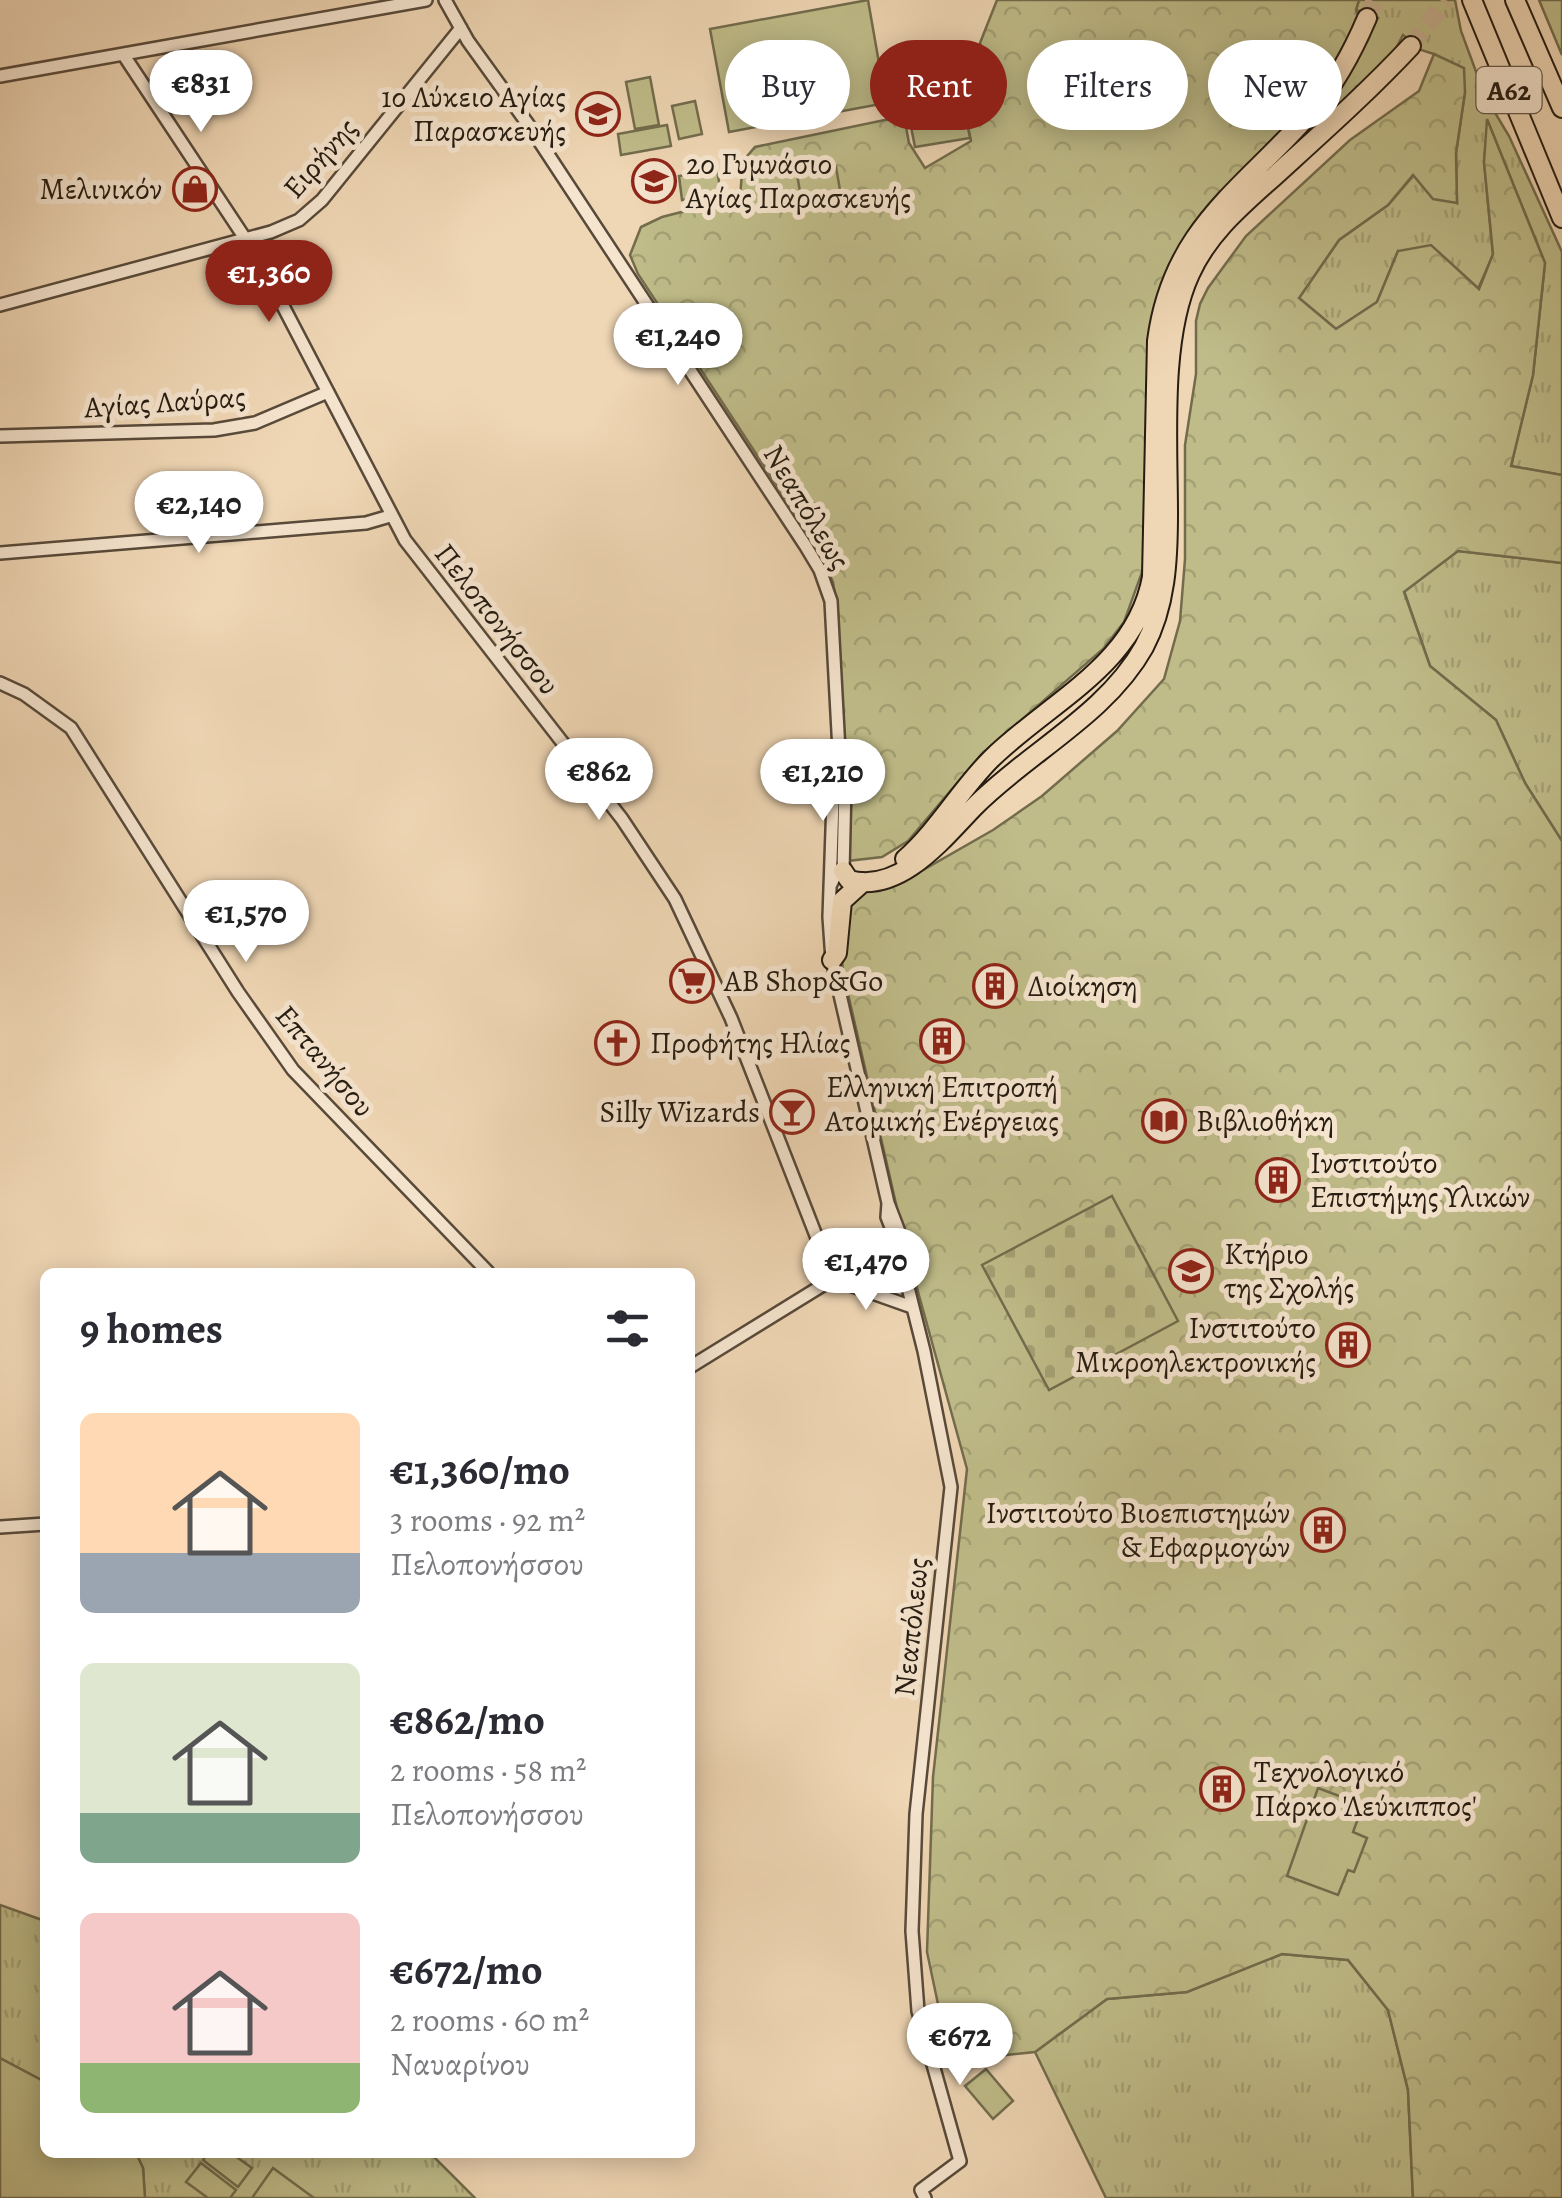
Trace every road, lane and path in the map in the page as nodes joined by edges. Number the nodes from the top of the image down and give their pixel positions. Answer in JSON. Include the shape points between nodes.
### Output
{"nodes":[{"id":1,"x":426,"y":0,"type":"edge"},
{"id":2,"x":445,"y":0,"type":"edge"},
{"id":3,"x":1472,"y":0,"type":"edge"},
{"id":4,"x":1515,"y":0,"type":"edge"},
{"id":5,"x":1367,"y":18,"type":"tunnel mouth"},
{"id":6,"x":460,"y":28,"type":"junction"},
{"id":7,"x":1410,"y":46,"type":"tunnel mouth"},
{"id":8,"x":123,"y":54,"type":"junction"},
{"id":9,"x":0,"y":76,"type":"edge"},
{"id":10,"x":1562,"y":108,"type":"edge"},
{"id":11,"x":1562,"y":218,"type":"edge"},
{"id":12,"x":245,"y":239,"type":"junction"},
{"id":13,"x":0,"y":305,"type":"edge"},
{"id":14,"x":328,"y":392,"type":"junction"},
{"id":15,"x":0,"y":436,"type":"edge"},
{"id":16,"x":390,"y":516,"type":"junction"},
{"id":17,"x":0,"y":553,"type":"edge"},
{"id":18,"x":0,"y":683,"type":"edge"},
{"id":19,"x":840,"y":770,"type":"junction"},
{"id":20,"x":837,"y":879,"type":"junction"},
{"id":21,"x":863,"y":882,"type":"junction"},
{"id":22,"x":832,"y":960,"type":"junction"},
{"id":23,"x":896,"y":1240,"type":"junction"},
{"id":24,"x":820,"y":1246,"type":"junction"},
{"id":25,"x":863,"y":1260,"type":"junction"},
{"id":26,"x":484,"y":1268,"type":"edge"},
{"id":27,"x":833,"y":1279,"type":"junction"},
{"id":28,"x":912,"y":1308,"type":"junction"},
{"id":29,"x":695,"y":1364,"type":"edge"},
{"id":30,"x":40,"y":1524,"type":"edge"},
{"id":31,"x":0,"y":1527,"type":"edge"},
{"id":32,"x":923,"y":2194,"type":"edge"}],
"edges":[{"from":1,"to":8,"type":"street"},
{"from":2,"to":6,"type":"street","name":"Νεαπόλεως"},
{"from":3,"to":11,"type":"highway","number":"Α62"},
{"from":4,"to":10,"type":"highway","number":"Α62"},
{"from":5,"to":20,"type":"highway","via":[[1324,96],[1211,214],[1174,274],[1157,349],[1152,577],[1132,631],[1106,663],[994,756],[904,859]]},
{"from":6,"to":12,"type":"street","name":"Ειρήνης","via":[[322,200],[300,220]]},
{"from":6,"to":19,"type":"street","name":"Νεαπόλεως","via":[[820,570],[831,601]]},
{"from":7,"to":21,"type":"highway","via":[[1222,226],[1190,274],[1171,344],[1165,578],[1155,621],[1134,662],[1098,702],[996,785],[920,859],[890,877]]},
{"from":8,"to":9,"type":"street"},
{"from":8,"to":12,"type":"street","name":"Πελοπονήσσου"},
{"from":12,"to":13,"type":"street","name":"Ειρήνης"},
{"from":12,"to":14,"type":"street","name":"Πελοπονήσσου"},
{"from":14,"to":15,"type":"street","name":"Αγίας Λαύρας","via":[[272,417],[224,428]]},
{"from":14,"to":16,"type":"street","name":"Πελοπονήσσου"},
{"from":16,"to":17,"type":"street"},
{"from":16,"to":24,"type":"street","name":"Πελοπονήσσου","via":[[676,898]]},
{"from":18,"to":26,"type":"street","name":"Επτανήσου","via":[[71,728],[292,1070]]},
{"from":19,"to":20,"type":"street","via":[[845,799]]},
{"from":19,"to":20,"type":"street","via":[[834,785]]},
{"from":20,"to":21,"type":"highway"},
{"from":20,"to":22,"type":"street","name":"Νεαπόλεως"},
{"from":21,"to":22,"type":"highway","via":[[842,901]]},
{"from":22,"to":23,"type":"street","name":"Νεαπόλεως"},
{"from":23,"to":25,"type":"street"},
{"from":23,"to":28,"type":"street","name":"Νεαπόλεως"},
{"from":24,"to":25,"type":"street"},
{"from":24,"to":27,"type":"street","name":"Πελοπονήσσου"},
{"from":25,"to":27,"type":"street"},
{"from":27,"to":28,"type":"street"},
{"from":27,"to":29,"type":"street"},
{"from":28,"to":32,"type":"street","name":"Νεαπόλεως","via":[[951,1487],[916,1814],[915,1994],[960,2161]]},
{"from":30,"to":31,"type":"street"}]}
